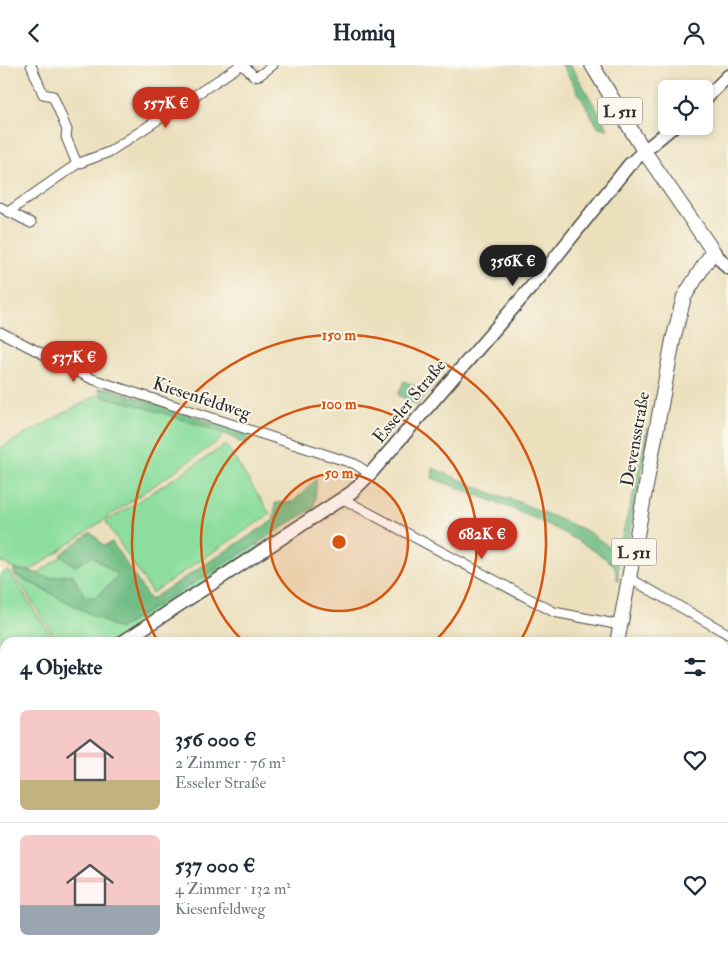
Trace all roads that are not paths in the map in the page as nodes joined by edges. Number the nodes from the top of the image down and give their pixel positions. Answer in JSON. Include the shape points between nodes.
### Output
{"nodes":[{"id":1,"x":31,"y":65,"type":"edge"},
{"id":2,"x":242,"y":65,"type":"edge"},
{"id":3,"x":273,"y":65,"type":"edge"},
{"id":4,"x":592,"y":65,"type":"edge"},
{"id":5,"x":728,"y":76,"type":"edge"},
{"id":6,"x":713,"y":91,"type":"edge"},
{"id":7,"x":663,"y":135,"type":"edge"},
{"id":8,"x":644,"y":151,"type":"junction"},
{"id":9,"x":77,"y":164,"type":"junction"},
{"id":10,"x":4,"y":209,"type":"edge"},
{"id":11,"x":31,"y":223,"type":"dead end"},
{"id":12,"x":713,"y":251,"type":"junction"},
{"id":13,"x":728,"y":268,"type":"edge"},
{"id":14,"x":0,"y":332,"type":"edge"},
{"id":15,"x":370,"y":474,"type":"junction"},
{"id":16,"x":343,"y":499,"type":"junction"},
{"id":17,"x":629,"y":578,"type":"junction"},
{"id":18,"x":620,"y":625,"type":"junction"},
{"id":19,"x":728,"y":635,"type":"edge"},
{"id":20,"x":129,"y":637,"type":"edge"},
{"id":21,"x":617,"y":637,"type":"edge"}],
"edges":[{"from":1,"to":9,"type":"street","via":[[43,94],[53,96]]},
{"from":2,"to":3,"type":"street","via":[[254,76]]},
{"from":2,"to":9,"type":"street","via":[[110,153]]},
{"from":4,"to":8,"type":"main road","number":"L 511"},
{"from":5,"to":6,"type":"main road"},
{"from":7,"to":8,"type":"main road","name":"Esseler Straße"},
{"from":8,"to":12,"type":"main road","number":"L 511"},
{"from":8,"to":15,"type":"main road","name":"Esseler Straße","via":[[629,165],[539,279]]},
{"from":9,"to":10,"type":"street"},
{"from":10,"to":11,"type":"street"},
{"from":12,"to":13,"type":"main road"},
{"from":12,"to":17,"type":"main road","name":"Devensstraße","number":"L 511","via":[[684,297],[673,340]]},
{"from":14,"to":15,"type":"street","name":"Kiesenfeldweg","via":[[92,379],[355,464]]},
{"from":15,"to":16,"type":"main road","name":"Esseler Straße"},
{"from":16,"to":18,"type":"street","via":[[554,612]]},
{"from":16,"to":20,"type":"main road","name":"Esseler Straße"},
{"from":17,"to":18,"type":"main road","name":"Devensstraße","number":"L 511"},
{"from":17,"to":19,"type":"street"},
{"from":18,"to":21,"type":"main road","name":"Devensstraße","number":"L 511"}]}
